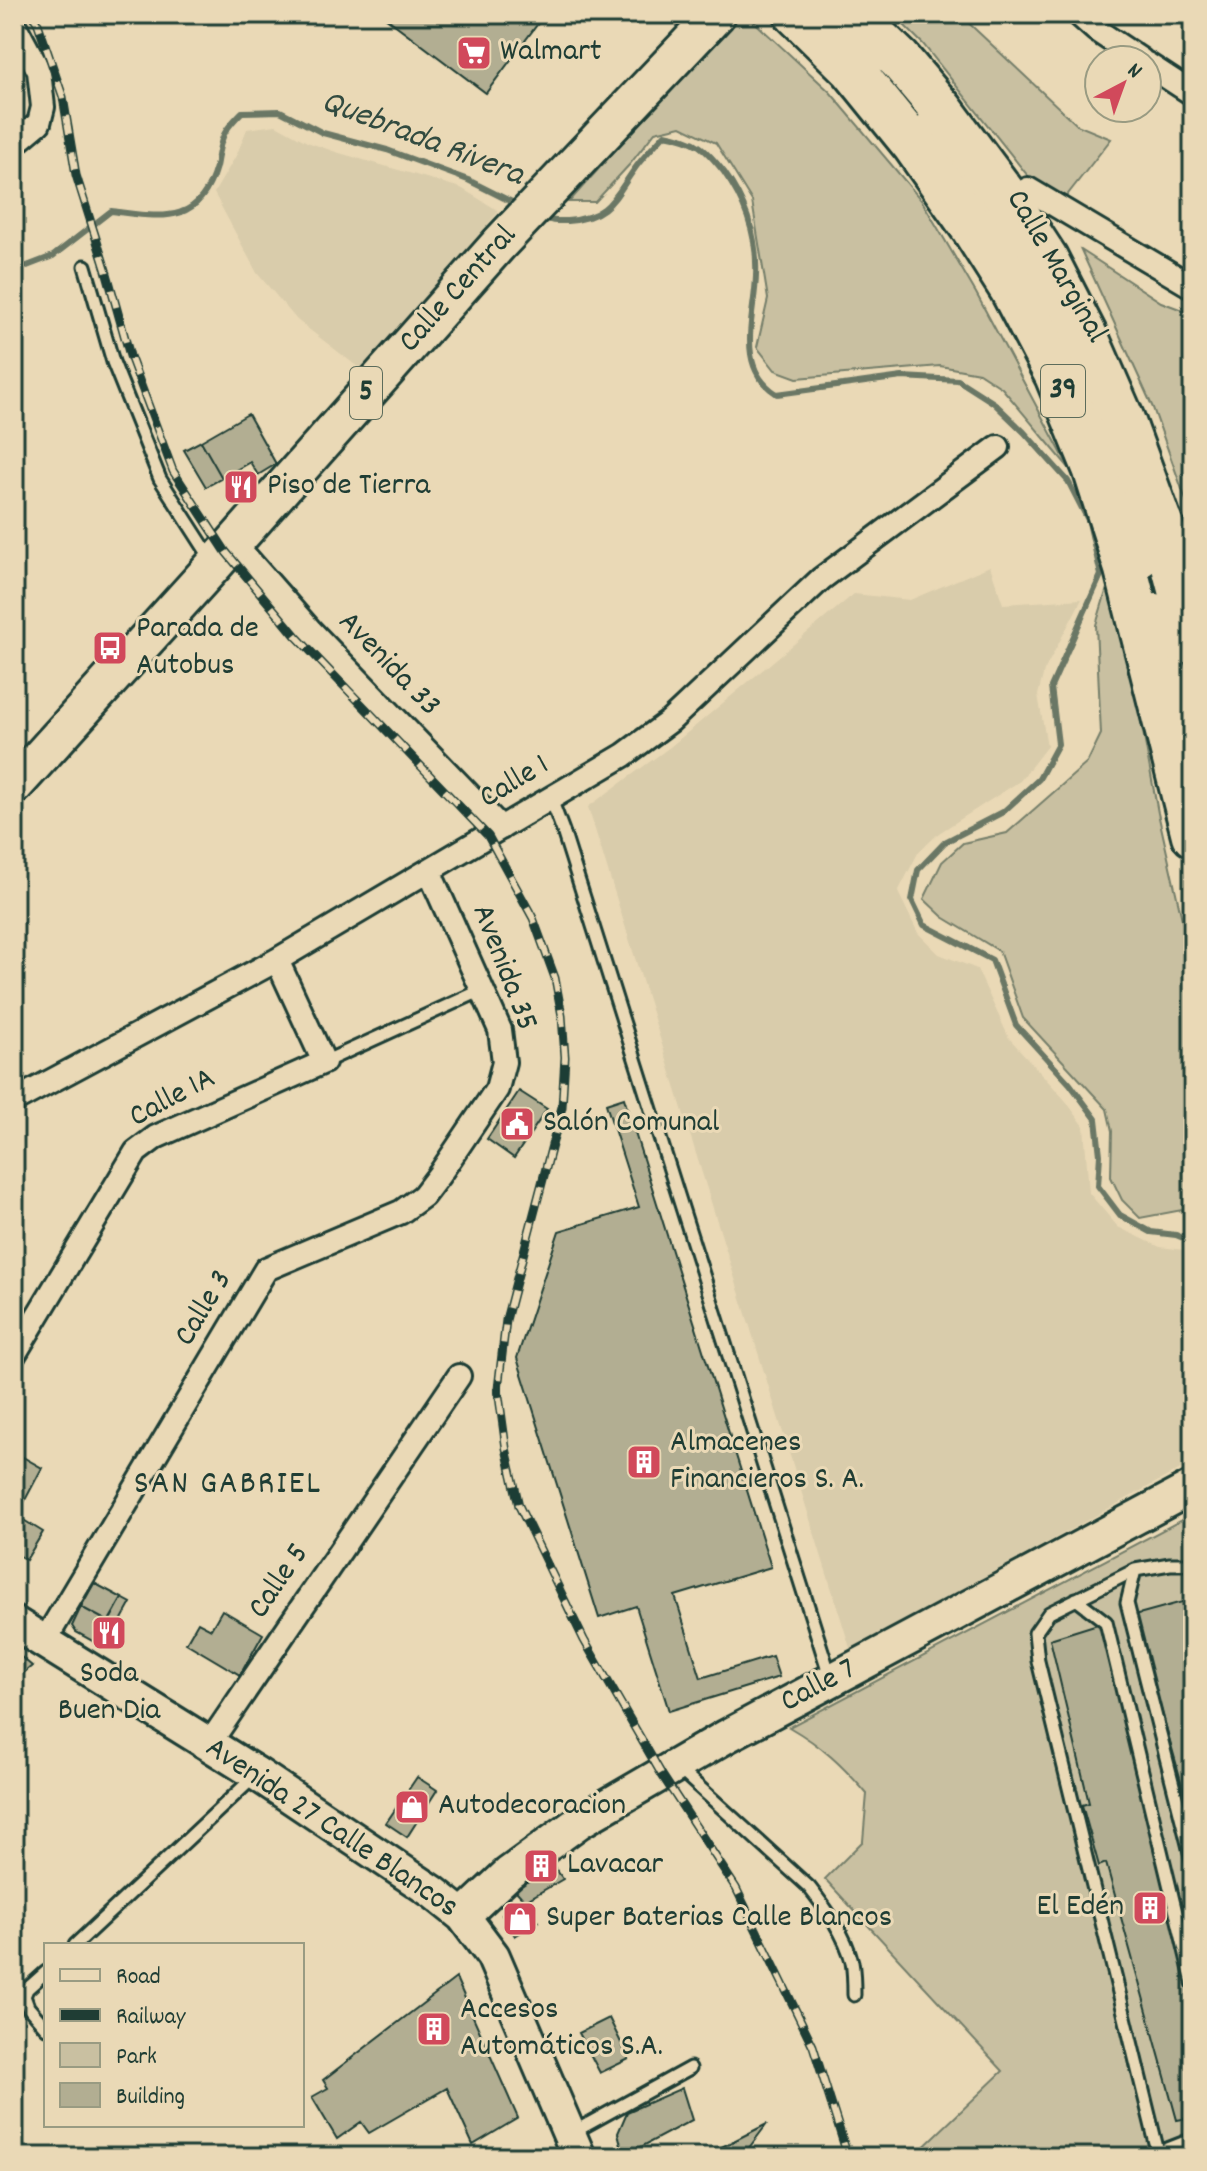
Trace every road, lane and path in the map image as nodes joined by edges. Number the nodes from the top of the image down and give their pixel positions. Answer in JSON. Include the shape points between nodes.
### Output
{"nodes":[{"id":1,"x":717,"y":14,"type":"edge"},
{"id":2,"x":796,"y":14,"type":"edge"},
{"id":3,"x":827,"y":14,"type":"edge"},
{"id":4,"x":852,"y":14,"type":"edge"},
{"id":5,"x":1078,"y":14,"type":"edge"},
{"id":6,"x":14,"y":24,"type":"edge"},
{"id":7,"x":1117,"y":44,"type":"edge"},
{"id":8,"x":1163,"y":74,"type":"edge"},
{"id":9,"x":1193,"y":94,"type":"edge"},
{"id":10,"x":14,"y":144,"type":"edge"},
{"id":11,"x":1028,"y":189,"type":"dead end"},
{"id":12,"x":85,"y":266,"type":"dead end"},
{"id":13,"x":1193,"y":287,"type":"edge"},
{"id":14,"x":998,"y":447,"type":"dead end"},
{"id":15,"x":224,"y":553,"type":"junction"},
{"id":16,"x":1179,"y":642,"type":"edge"},
{"id":17,"x":1193,"y":729,"type":"edge"},
{"id":18,"x":1193,"y":755,"type":"edge"},
{"id":19,"x":14,"y":786,"type":"edge"},
{"id":20,"x":551,"y":799,"type":"junction"},
{"id":21,"x":501,"y":828,"type":"junction"},
{"id":22,"x":1193,"y":835,"type":"edge"},
{"id":23,"x":429,"y":871,"type":"junction"},
{"id":24,"x":277,"y":960,"type":"junction"},
{"id":25,"x":482,"y":990,"type":"junction"},
{"id":26,"x":324,"y":1062,"type":"junction"},
{"id":27,"x":497,"y":1089,"type":"joint"},
{"id":28,"x":14,"y":1101,"type":"edge"},
{"id":29,"x":14,"y":1355,"type":"edge"},
{"id":30,"x":459,"y":1376,"type":"dead end"},
{"id":31,"x":1193,"y":1487,"type":"edge"},
{"id":32,"x":1193,"y":1564,"type":"edge"},
{"id":33,"x":1135,"y":1570,"type":"junction"},
{"id":34,"x":1076,"y":1599,"type":"junction"},
{"id":35,"x":14,"y":1623,"type":"edge"},
{"id":36,"x":44,"y":1642,"type":"junction"},
{"id":37,"x":831,"y":1681,"type":"junction"},
{"id":38,"x":209,"y":1744,"type":"junction"},
{"id":39,"x":677,"y":1766,"type":"junction"},
{"id":40,"x":257,"y":1774,"type":"junction"},
{"id":41,"x":1193,"y":1864,"type":"edge"},
{"id":42,"x":463,"y":1916,"type":"junction"},
{"id":43,"x":77,"y":1943,"type":"edge"},
{"id":44,"x":44,"y":1974,"type":"edge"},
{"id":45,"x":1193,"y":1983,"type":"edge"},
{"id":46,"x":854,"y":1995,"type":"dead end"},
{"id":47,"x":44,"y":2026,"type":"edge"},
{"id":48,"x":690,"y":2068,"type":"dead end"},
{"id":49,"x":1193,"y":2139,"type":"edge"},
{"id":50,"x":574,"y":2146,"type":"edge"},
{"id":51,"x":1153,"y":2154,"type":"edge"}],
"edges":[{"from":1,"to":15,"type":"main road","name":"Calle Central","number":"5","via":[[499,244]]},
{"from":2,"to":22,"type":"highway","number":"39","via":[[852,69],[913,144],[1011,289],[1056,375],[1094,468],[1126,569]]},
{"from":3,"to":16,"type":"street","name":"Calle Marginal","via":[[915,108],[1036,291],[1075,361]]},
{"from":4,"to":16,"type":"highway","number":"39","via":[[942,110],[1046,258],[1123,420],[1164,532]]},
{"from":5,"to":7,"type":"street"},
{"from":6,"to":10,"type":"street","via":[[39,71],[43,107],[39,123]]},
{"from":8,"to":9,"type":"street"},
{"from":11,"to":13,"type":"street"},
{"from":12,"to":15,"type":"lane","via":[[113,362],[160,479]]},
{"from":14,"to":20,"type":"street","name":"Calle 1","via":[[821,579],[670,721]]},
{"from":15,"to":19,"type":"main road","name":"Calle Central","number":"5"},
{"from":15,"to":21,"type":"street","name":"Avenida 33","via":[[311,631]]},
{"from":16,"to":17,"type":"street","name":"Calle Marginal"},
{"from":16,"to":18,"type":"street","name":"Calle Marginal"},
{"from":20,"to":21,"type":"street","name":"Calle 1"},
{"from":20,"to":37,"type":"lane"},
{"from":21,"to":23,"type":"street","name":"Calle 1"},
{"from":23,"to":24,"type":"street","name":"Calle 1"},
{"from":23,"to":25,"type":"street","name":"Avenida 35"},
{"from":24,"to":26,"type":"street"},
{"from":24,"to":28,"type":"street","name":"Calle 1"},
{"from":25,"to":26,"type":"lane"},
{"from":25,"to":27,"type":"street","name":"Avenida 35","via":[[500,1030],[504,1062]]},
{"from":26,"to":29,"type":"street","name":"Calle 1A","via":[[156,1137],[136,1152]]},
{"from":27,"to":36,"type":"street","name":"Calle 3","via":[[423,1196],[401,1212],[266,1269]]},
{"from":30,"to":38,"type":"street","name":"Calle 5"},
{"from":31,"to":37,"type":"street","name":"Calle 7"},
{"from":32,"to":33,"type":"lane"},
{"from":33,"to":34,"type":"lane"},
{"from":33,"to":41,"type":"lane","via":[[1127,1603]]},
{"from":34,"to":45,"type":"lane","via":[[1106,1622]]},
{"from":34,"to":51,"type":"lane","via":[[1049,1613],[1035,1633],[1038,1661]]},
{"from":35,"to":36,"type":"street","name":"Avenida 27 Calle Blancos"},
{"from":36,"to":38,"type":"street","name":"Avenida 27 Calle Blancos"},
{"from":37,"to":39,"type":"street","name":"Calle 7"},
{"from":38,"to":40,"type":"street","name":"Avenida 27 Calle Blancos"},
{"from":39,"to":42,"type":"street","name":"Calle 7","via":[[579,1822],[509,1873]]},
{"from":39,"to":46,"type":"lane","via":[[827,1909],[846,1942]]},
{"from":40,"to":42,"type":"street","name":"Avenida 27 Calle Blancos"},
{"from":40,"to":43,"type":"lane"},
{"from":42,"to":50,"type":"street","name":"Avenida 27 Calle Blancos","via":[[493,1956]]},
{"from":44,"to":47,"type":"lane","via":[[24,1996]]},
{"from":48,"to":50,"type":"lane"},
{"from":49,"to":51,"type":"lane"}]}
